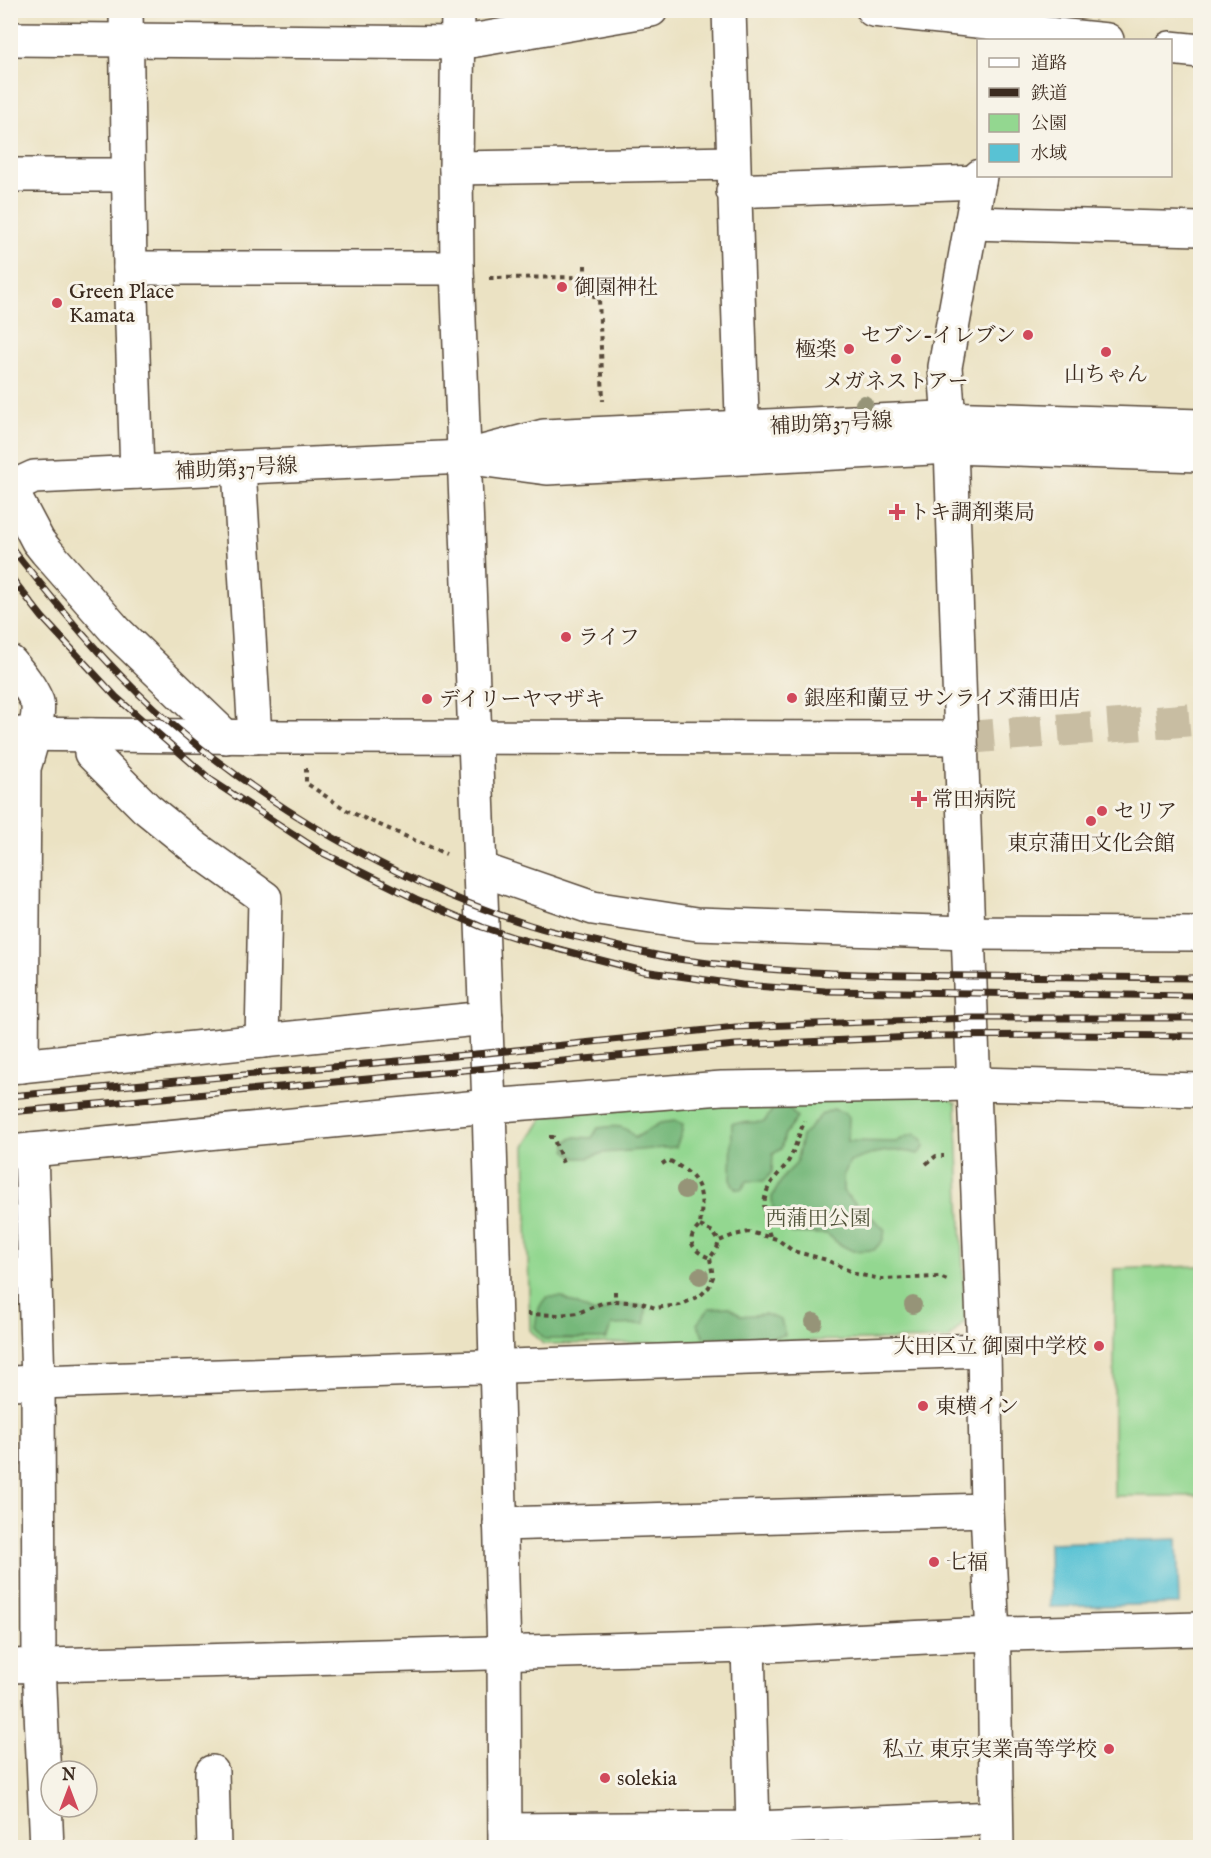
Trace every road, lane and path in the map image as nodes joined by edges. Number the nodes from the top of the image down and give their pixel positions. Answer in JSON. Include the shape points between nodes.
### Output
{"nodes":[{"id":1,"x":458,"y":10,"type":"edge"},
{"id":2,"x":651,"y":10,"type":"edge"},
{"id":3,"x":729,"y":10,"type":"edge"},
{"id":4,"x":873,"y":10,"type":"edge"},
{"id":5,"x":126,"y":25,"type":"edge"},
{"id":6,"x":1026,"y":28,"type":"edge"},
{"id":7,"x":10,"y":39,"type":"edge"},
{"id":8,"x":1100,"y":39,"type":"edge"},
{"id":9,"x":459,"y":43,"type":"junction"},
{"id":10,"x":1172,"y":48,"type":"edge"},
{"id":11,"x":1200,"y":51,"type":"edge"},
{"id":12,"x":456,"y":168,"type":"junction"},
{"id":13,"x":10,"y":175,"type":"edge"},
{"id":14,"x":128,"y":175,"type":"junction"},
{"id":15,"x":733,"y":177,"type":"junction"},
{"id":16,"x":979,"y":179,"type":"edge"},
{"id":17,"x":971,"y":223,"type":"junction"},
{"id":18,"x":1200,"y":229,"type":"edge"},
{"id":19,"x":585,"y":265,"type":"dead end"},
{"id":20,"x":130,"y":268,"type":"junction"},
{"id":21,"x":468,"y":273,"type":"junction"},
{"id":22,"x":585,"y":277,"type":"junction"},
{"id":23,"x":603,"y":408,"type":"dead end"},
{"id":24,"x":1200,"y":426,"type":"edge"},
{"id":25,"x":743,"y":427,"type":"junction"},
{"id":26,"x":950,"y":433,"type":"junction"},
{"id":27,"x":1200,"y":454,"type":"edge"},
{"id":28,"x":464,"y":457,"type":"junction"},
{"id":29,"x":744,"y":459,"type":"junction"},
{"id":30,"x":239,"y":468,"type":"junction"},
{"id":31,"x":137,"y":472,"type":"junction"},
{"id":32,"x":10,"y":488,"type":"edge"},
{"id":33,"x":10,"y":662,"type":"edge"},
{"id":34,"x":22,"y":734,"type":"edge"},
{"id":35,"x":91,"y":735,"type":"junction"},
{"id":36,"x":241,"y":737,"type":"junction"},
{"id":37,"x":306,"y":737,"type":"junction"},
{"id":38,"x":485,"y":738,"type":"junction"},
{"id":39,"x":961,"y":738,"type":"junction"},
{"id":40,"x":447,"y":854,"type":"dead end"},
{"id":41,"x":480,"y":869,"type":"junction"},
{"id":42,"x":16,"y":910,"type":"edge"},
{"id":43,"x":968,"y":933,"type":"junction"},
{"id":44,"x":1200,"y":934,"type":"edge"},
{"id":45,"x":486,"y":1018,"type":"junction"},
{"id":46,"x":262,"y":1041,"type":"junction"},
{"id":47,"x":16,"y":1066,"type":"edge"},
{"id":48,"x":974,"y":1084,"type":"junction"},
{"id":49,"x":1200,"y":1090,"type":"edge"},
{"id":50,"x":489,"y":1106,"type":"junction"},
{"id":51,"x":808,"y":1116,"type":"dead end"},
{"id":52,"x":542,"y":1137,"type":"dead end"},
{"id":53,"x":21,"y":1151,"type":"edge"},
{"id":54,"x":952,"y":1155,"type":"dead end"},
{"id":55,"x":662,"y":1164,"type":"dead end"},
{"id":56,"x":926,"y":1164,"type":"dead end"},
{"id":57,"x":564,"y":1166,"type":"dead end"},
{"id":58,"x":700,"y":1226,"type":"junction"},
{"id":59,"x":770,"y":1237,"type":"junction"},
{"id":60,"x":719,"y":1241,"type":"junction"},
{"id":61,"x":710,"y":1258,"type":"junction"},
{"id":62,"x":861,"y":1270,"type":"dead end"},
{"id":63,"x":856,"y":1274,"type":"junction"},
{"id":64,"x":956,"y":1284,"type":"dead end"},
{"id":65,"x":615,"y":1291,"type":"dead end"},
{"id":66,"x":615,"y":1301,"type":"junction"},
{"id":67,"x":520,"y":1314,"type":"dead end"},
{"id":68,"x":984,"y":1350,"type":"junction"},
{"id":69,"x":495,"y":1366,"type":"junction"},
{"id":70,"x":24,"y":1382,"type":"edge"},
{"id":71,"x":987,"y":1510,"type":"junction"},
{"id":72,"x":500,"y":1524,"type":"junction"},
{"id":73,"x":1200,"y":1629,"type":"edge"},
{"id":74,"x":993,"y":1634,"type":"junction"},
{"id":75,"x":748,"y":1646,"type":"junction"},
{"id":76,"x":504,"y":1653,"type":"junction"},
{"id":77,"x":25,"y":1666,"type":"edge"},
{"id":78,"x":212,"y":1772,"type":"dead end"},
{"id":79,"x":753,"y":1828,"type":"junction"},
{"id":80,"x":997,"y":1833,"type":"edge"},
{"id":81,"x":505,"y":1839,"type":"edge"},
{"id":82,"x":47,"y":1848,"type":"edge"},
{"id":83,"x":214,"y":1848,"type":"edge"}],
"edges":[{"from":1,"to":9,"type":"street"},
{"from":2,"to":9,"type":"street"},
{"from":3,"to":15,"type":"street"},
{"from":4,"to":6,"type":"street"},
{"from":5,"to":7,"type":"street"},
{"from":5,"to":9,"type":"street"},
{"from":5,"to":14,"type":"street"},
{"from":6,"to":8,"type":"street"},
{"from":9,"to":12,"type":"street"},
{"from":10,"to":11,"type":"street"},
{"from":12,"to":15,"type":"street"},
{"from":12,"to":21,"type":"street"},
{"from":13,"to":14,"type":"street"},
{"from":14,"to":20,"type":"street"},
{"from":15,"to":16,"type":"street"},
{"from":15,"to":25,"type":"street"},
{"from":16,"to":17,"type":"street"},
{"from":17,"to":18,"type":"street"},
{"from":17,"to":26,"type":"street","via":[[945,367]]},
{"from":19,"to":22,"type":"path"},
{"from":20,"to":21,"type":"street"},
{"from":20,"to":31,"type":"street"},
{"from":21,"to":22,"type":"path"},
{"from":21,"to":28,"type":"street"},
{"from":22,"to":23,"type":"path","via":[[585,293],[599,298]]},
{"from":24,"to":26,"type":"street","name":"補助第37号線"},
{"from":25,"to":26,"type":"street","name":"補助第37号線"},
{"from":25,"to":28,"type":"street","name":"補助第37号線","via":[[544,436]]},
{"from":25,"to":29,"type":"street"},
{"from":26,"to":27,"type":"street","name":"補助第37号線"},
{"from":26,"to":29,"type":"street","name":"補助第37号線"},
{"from":26,"to":39,"type":"street"},
{"from":28,"to":29,"type":"street","name":"補助第37号線","via":[[547,468]]},
{"from":28,"to":30,"type":"street","name":"補助第37号線"},
{"from":28,"to":38,"type":"street"},
{"from":30,"to":31,"type":"street","name":"補助第37号線"},
{"from":30,"to":36,"type":"street"},
{"from":31,"to":32,"type":"street","name":"補助第37号線","via":[[34,477]]},
{"from":32,"to":36,"type":"street","via":[[38,541],[117,632]]},
{"from":33,"to":34,"type":"street","via":[[38,705]]},
{"from":34,"to":35,"type":"street"},
{"from":34,"to":42,"type":"street","via":[[24,768]]},
{"from":35,"to":36,"type":"street"},
{"from":35,"to":46,"type":"street","via":[[91,753],[147,808],[265,898]]},
{"from":36,"to":37,"type":"street"},
{"from":37,"to":38,"type":"street"},
{"from":37,"to":40,"type":"path","via":[[306,783],[348,811]]},
{"from":38,"to":39,"type":"street"},
{"from":38,"to":41,"type":"street"},
{"from":39,"to":43,"type":"street"},
{"from":41,"to":43,"type":"street","via":[[593,908],[696,924]]},
{"from":41,"to":45,"type":"street"},
{"from":42,"to":47,"type":"street"},
{"from":43,"to":44,"type":"street"},
{"from":43,"to":48,"type":"street"},
{"from":45,"to":46,"type":"street"},
{"from":45,"to":50,"type":"street"},
{"from":46,"to":47,"type":"street"},
{"from":48,"to":49,"type":"street"},
{"from":48,"to":50,"type":"street","via":[[722,1088]]},
{"from":48,"to":68,"type":"street"},
{"from":50,"to":53,"type":"street"},
{"from":50,"to":69,"type":"street"},
{"from":51,"to":59,"type":"path","via":[[791,1156],[765,1196]]},
{"from":52,"to":57,"type":"path","via":[[553,1137]]},
{"from":53,"to":70,"type":"street"},
{"from":54,"to":56,"type":"path","via":[[936,1156]]},
{"from":55,"to":58,"type":"path","via":[[669,1160],[698,1183],[702,1194]]},
{"from":58,"to":60,"type":"path","via":[[713,1232]]},
{"from":58,"to":61,"type":"path","via":[[694,1231],[694,1249]]},
{"from":59,"to":60,"type":"path","via":[[749,1232]]},
{"from":59,"to":63,"type":"path","via":[[794,1251],[827,1260]]},
{"from":60,"to":61,"type":"path"},
{"from":61,"to":66,"type":"path","via":[[713,1277],[709,1287],[681,1305],[655,1308]]},
{"from":62,"to":63,"type":"path"},
{"from":63,"to":64,"type":"path","via":[[881,1279],[940,1277]]},
{"from":65,"to":66,"type":"path"},
{"from":66,"to":67,"type":"path","via":[[578,1313]]},
{"from":68,"to":69,"type":"street"},
{"from":68,"to":71,"type":"street"},
{"from":69,"to":70,"type":"street"},
{"from":69,"to":72,"type":"street"},
{"from":70,"to":77,"type":"street"},
{"from":71,"to":72,"type":"street"},
{"from":71,"to":74,"type":"street"},
{"from":72,"to":76,"type":"street"},
{"from":73,"to":74,"type":"street"},
{"from":74,"to":75,"type":"street"},
{"from":74,"to":80,"type":"street"},
{"from":75,"to":76,"type":"street"},
{"from":75,"to":79,"type":"street"},
{"from":76,"to":77,"type":"street"},
{"from":76,"to":81,"type":"street"},
{"from":77,"to":82,"type":"street"},
{"from":78,"to":83,"type":"street"},
{"from":79,"to":80,"type":"street"},
{"from":79,"to":81,"type":"street"}]}
